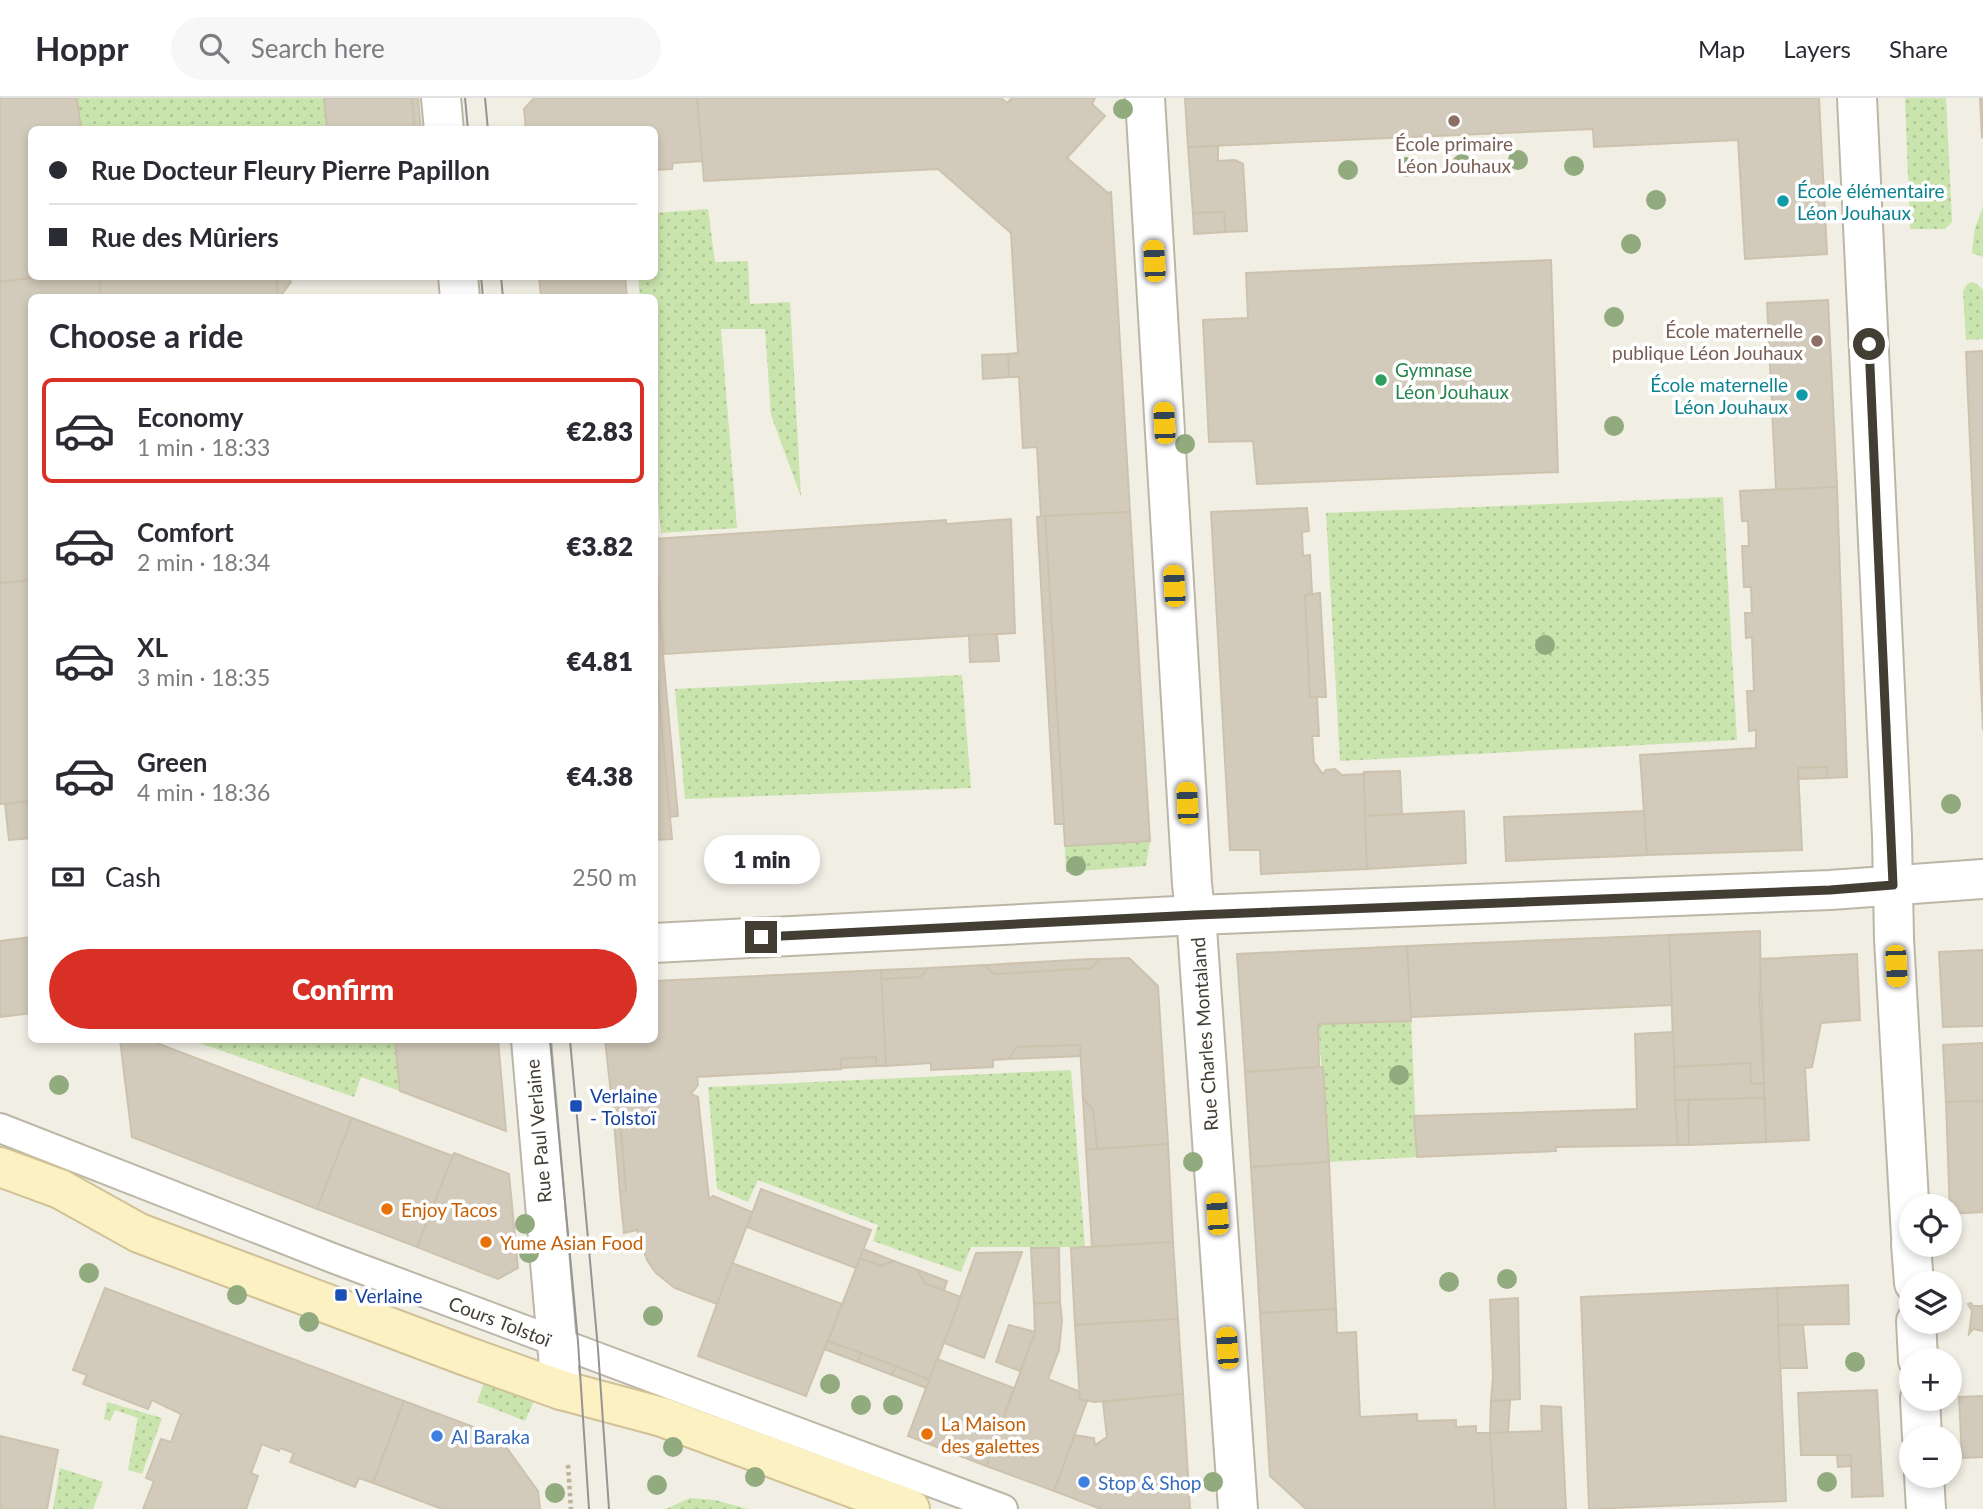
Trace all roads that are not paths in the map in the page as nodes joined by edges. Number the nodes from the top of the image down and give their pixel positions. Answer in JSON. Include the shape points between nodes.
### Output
{"nodes":[{"id":1,"x":441,"y":98,"type":"edge"},
{"id":2,"x":1145,"y":98,"type":"edge"},
{"id":3,"x":1857,"y":98,"type":"edge"},
{"id":4,"x":444,"y":126,"type":"edge"},
{"id":5,"x":1983,"y":879,"type":"edge"},
{"id":6,"x":1893,"y":885,"type":"junction"},
{"id":7,"x":1196,"y":915,"type":"junction"},
{"id":8,"x":658,"y":943,"type":"edge"},
{"id":9,"x":531,"y":1043,"type":"edge"},
{"id":10,"x":0,"y":1128,"type":"edge"},
{"id":11,"x":0,"y":1167,"type":"edge"},
{"id":12,"x":1909,"y":1194,"type":"edge"},
{"id":13,"x":556,"y":1342,"type":"junction"},
{"id":14,"x":561,"y":1390,"type":"junction"},
{"id":15,"x":1925,"y":1488,"type":"edge"},
{"id":16,"x":910,"y":1509,"type":"edge"},
{"id":17,"x":1003,"y":1509,"type":"edge"},
{"id":18,"x":1238,"y":1509,"type":"edge"},
{"id":19,"x":1926,"y":1509,"type":"edge"}],
"edges":[{"from":1,"to":4,"type":"street"},
{"from":2,"to":7,"type":"street","name":"Rue Charles Montaland"},
{"from":3,"to":6,"type":"street"},
{"from":5,"to":6,"type":"street"},
{"from":6,"to":7,"type":"street"},
{"from":6,"to":12,"type":"street"},
{"from":7,"to":8,"type":"street"},
{"from":7,"to":18,"type":"street","name":"Rue Charles Montaland"},
{"from":9,"to":13,"type":"street","name":"Rue Paul Verlaine"},
{"from":10,"to":13,"type":"lane","name":"Cours Tolstoï"},
{"from":11,"to":14,"type":"main road","via":[[60,1189],[139,1233]]},
{"from":13,"to":14,"type":"street","name":"Rue Paul Verlaine"},
{"from":13,"to":17,"type":"lane","name":"Cours Tolstoï"},
{"from":14,"to":16,"type":"main road","via":[[662,1417]]},
{"from":15,"to":19,"type":"street"}]}
